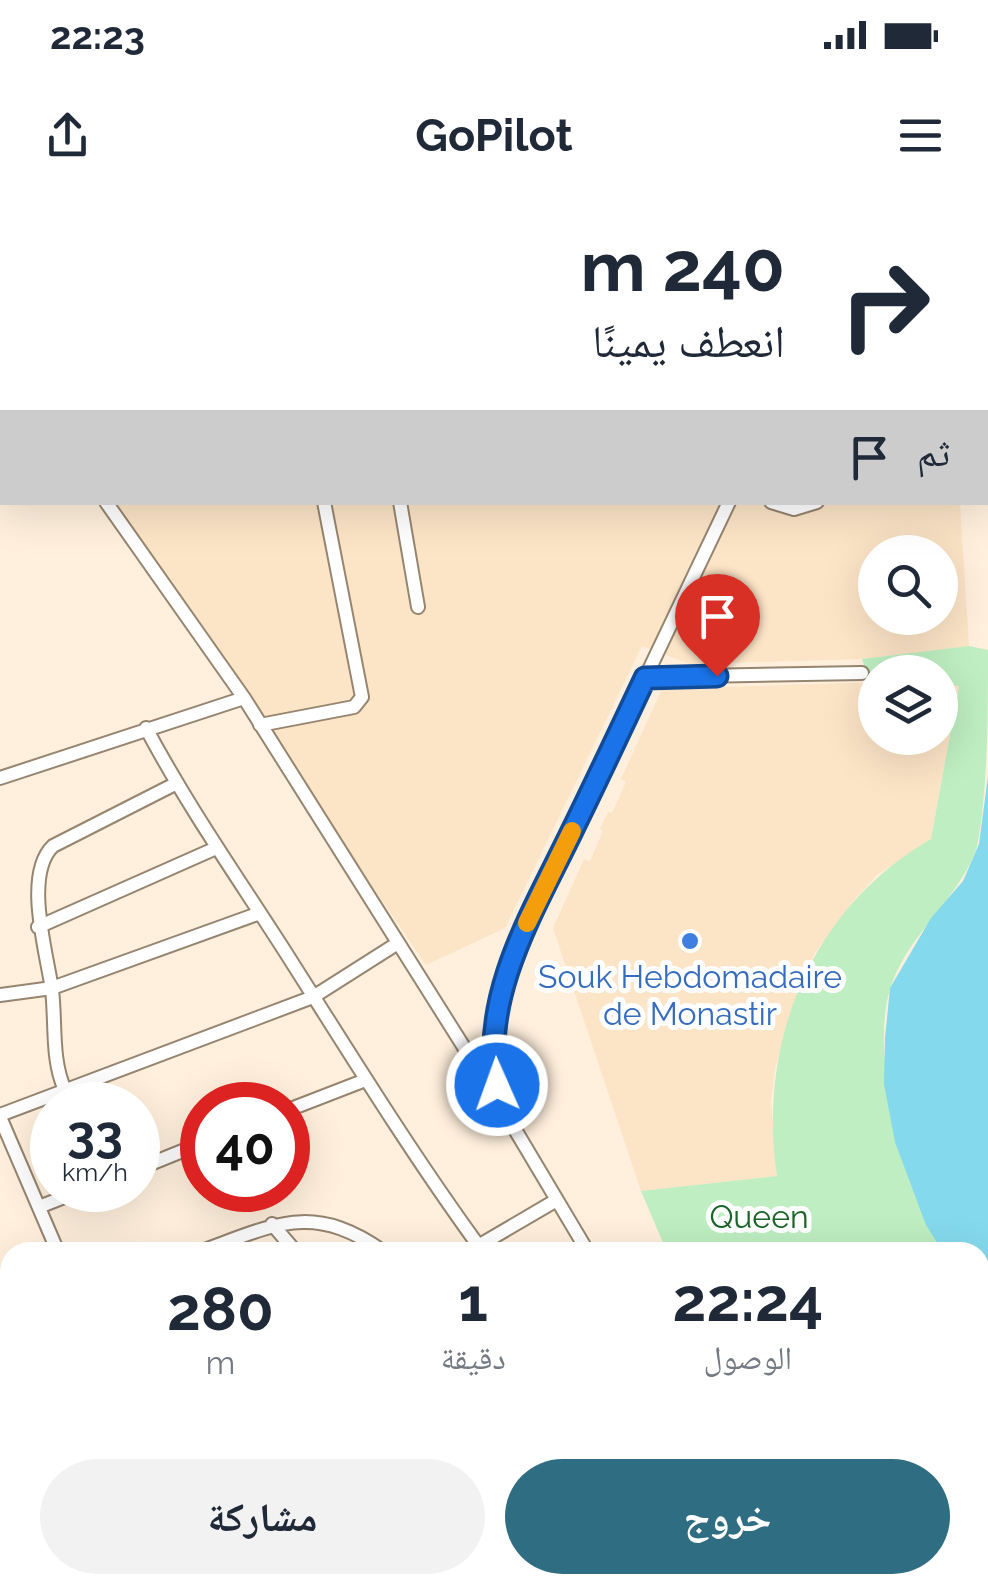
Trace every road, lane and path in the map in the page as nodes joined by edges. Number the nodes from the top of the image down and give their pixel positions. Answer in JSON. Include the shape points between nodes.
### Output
{"nodes":[{"id":1,"x":108,"y":505,"type":"edge"},
{"id":2,"x":325,"y":505,"type":"edge"},
{"id":3,"x":401,"y":505,"type":"edge"},
{"id":4,"x":728,"y":505,"type":"edge"},
{"id":5,"x":781,"y":505,"type":"edge"},
{"id":6,"x":807,"y":505,"type":"edge"},
{"id":7,"x":418,"y":607,"type":"dead end"},
{"id":8,"x":858,"y":672,"type":"edge"},
{"id":9,"x":645,"y":678,"type":"junction"},
{"id":10,"x":244,"y":698,"type":"junction"},
{"id":11,"x":260,"y":725,"type":"junction"},
{"id":12,"x":146,"y":728,"type":"junction"},
{"id":13,"x":0,"y":778,"type":"edge"},
{"id":14,"x":176,"y":784,"type":"junction"},
{"id":15,"x":214,"y":849,"type":"junction"},
{"id":16,"x":260,"y":914,"type":"junction"},
{"id":17,"x":38,"y":927,"type":"junction"},
{"id":18,"x":398,"y":943,"type":"junction"},
{"id":19,"x":52,"y":988,"type":"junction"},
{"id":20,"x":0,"y":995,"type":"edge"},
{"id":21,"x":313,"y":997,"type":"junction"},
{"id":22,"x":363,"y":1081,"type":"junction"},
{"id":23,"x":62,"y":1082,"type":"edge"},
{"id":24,"x":86,"y":1082,"type":"edge"},
{"id":25,"x":310,"y":1101,"type":"edge"},
{"id":26,"x":30,"y":1104,"type":"edge"},
{"id":27,"x":502,"y":1106,"type":"junction"},
{"id":28,"x":0,"y":1116,"type":"edge"},
{"id":29,"x":30,"y":1184,"type":"edge"},
{"id":30,"x":555,"y":1202,"type":"junction"},
{"id":31,"x":42,"y":1212,"type":"edge"},
{"id":32,"x":272,"y":1224,"type":"junction"},
{"id":33,"x":54,"y":1242,"type":"edge"},
{"id":34,"x":225,"y":1242,"type":"edge"},
{"id":35,"x":287,"y":1242,"type":"edge"},
{"id":36,"x":365,"y":1242,"type":"edge"},
{"id":37,"x":468,"y":1242,"type":"edge"},
{"id":38,"x":485,"y":1242,"type":"edge"},
{"id":39,"x":581,"y":1242,"type":"edge"}],
"edges":[{"from":1,"to":10,"type":"street"},
{"from":2,"to":11,"type":"street","via":[[362,697],[354,707]]},
{"from":3,"to":7,"type":"street"},
{"from":4,"to":9,"type":"street"},
{"from":5,"to":6,"type":"street"},
{"from":8,"to":9,"type":"street"},
{"from":9,"to":27,"type":"street","via":[[510,964],[493,1065]]},
{"from":10,"to":11,"type":"street"},
{"from":10,"to":12,"type":"street"},
{"from":11,"to":18,"type":"street"},
{"from":12,"to":13,"type":"street"},
{"from":12,"to":14,"type":"street"},
{"from":14,"to":15,"type":"street"},
{"from":14,"to":17,"type":"street","via":[[48,850]]},
{"from":15,"to":16,"type":"street"},
{"from":15,"to":17,"type":"street"},
{"from":16,"to":19,"type":"street"},
{"from":16,"to":21,"type":"street"},
{"from":17,"to":19,"type":"street"},
{"from":18,"to":21,"type":"street"},
{"from":18,"to":27,"type":"street"},
{"from":19,"to":20,"type":"street"},
{"from":19,"to":23,"type":"street"},
{"from":21,"to":22,"type":"street"},
{"from":21,"to":24,"type":"street"},
{"from":22,"to":25,"type":"street"},
{"from":22,"to":37,"type":"street"},
{"from":26,"to":28,"type":"street"},
{"from":27,"to":30,"type":"street"},
{"from":28,"to":29,"type":"street"},
{"from":30,"to":38,"type":"street"},
{"from":30,"to":39,"type":"street"},
{"from":31,"to":33,"type":"street"},
{"from":32,"to":34,"type":"street"},
{"from":32,"to":35,"type":"street"},
{"from":32,"to":36,"type":"street","via":[[310,1218]]}]}
